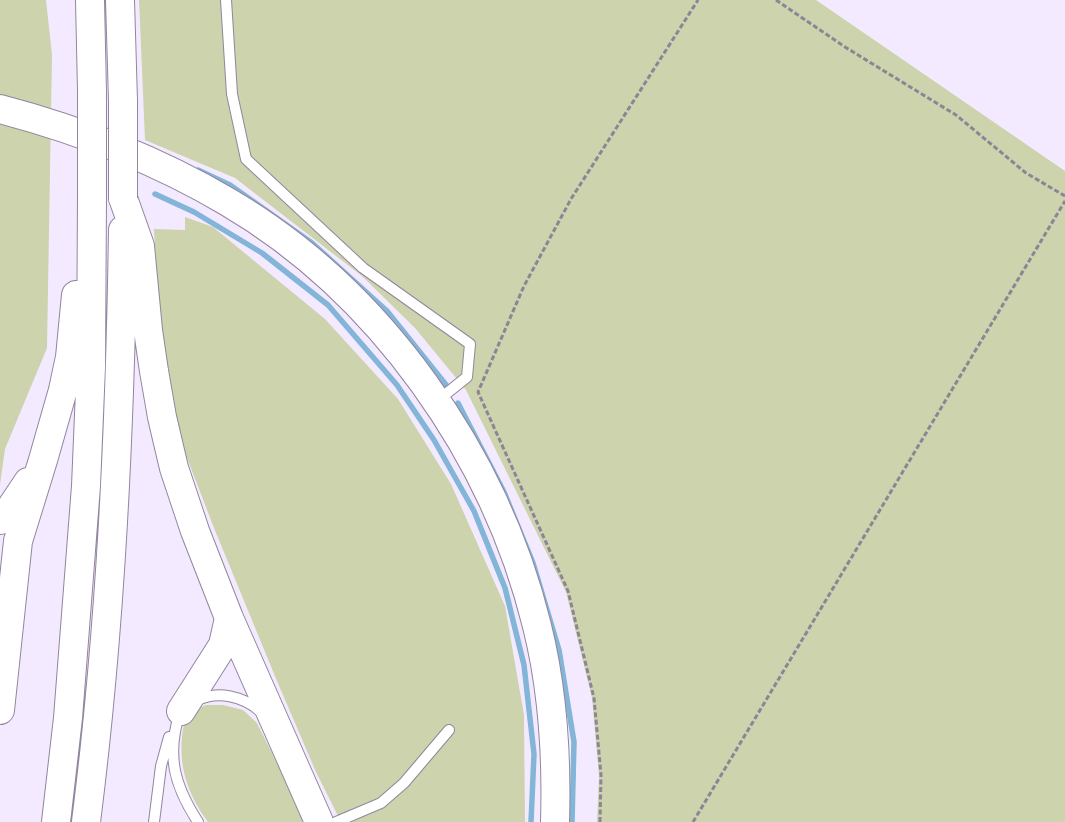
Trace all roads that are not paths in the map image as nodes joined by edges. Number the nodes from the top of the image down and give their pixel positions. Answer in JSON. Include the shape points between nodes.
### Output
{"nodes":[{"id":1,"x":90,"y":0,"type":"edge"},
{"id":2,"x":120,"y":0,"type":"edge"},
{"id":3,"x":226,"y":0,"type":"edge"},
{"id":4,"x":0,"y":109,"type":"edge"},
{"id":5,"x":124,"y":198,"type":"junction"},
{"id":6,"x":92,"y":227,"type":"junction"},
{"id":7,"x":436,"y":402,"type":"junction"},
{"id":8,"x":43,"y":460,"type":"junction"},
{"id":9,"x":0,"y":520,"type":"edge"},
{"id":10,"x":229,"y":618,"type":"junction"},
{"id":11,"x":0,"y":711,"type":"edge"},
{"id":12,"x":181,"y":711,"type":"junction"},
{"id":13,"x":276,"y":728,"type":"junction"},
{"id":14,"x":449,"y":730,"type":"dead end"},
{"id":15,"x":56,"y":822,"type":"edge"},
{"id":16,"x":86,"y":822,"type":"edge"},
{"id":17,"x":154,"y":822,"type":"edge"},
{"id":18,"x":198,"y":822,"type":"edge"},
{"id":19,"x":319,"y":822,"type":"edge"},
{"id":20,"x":336,"y":822,"type":"edge"},
{"id":21,"x":555,"y":822,"type":"edge"}],
"edges":[{"from":1,"to":6,"type":"main road","bridge":true},
{"from":2,"to":5,"type":"main road","bridge":true},
{"from":3,"to":7,"type":"lane","via":[[232,94],[246,159],[363,268],[470,344],[468,377]]},
{"from":4,"to":7,"type":"main road","via":[[61,127],[154,163],[201,186],[260,222],[331,279],[360,307],[418,374]]},
{"from":5,"to":10,"type":"main road","via":[[140,246],[148,330],[167,442],[195,531]]},
{"from":5,"to":16,"type":"main road","via":[[117,470],[106,631]]},
{"from":6,"to":8,"type":"main road","via":[[77,285],[70,358]]},
{"from":6,"to":15,"type":"main road","via":[[86,486],[68,718]]},
{"from":7,"to":21,"type":"main road","via":[[451,422],[495,503],[530,597],[548,682],[554,729]]},
{"from":8,"to":9,"type":"main road"},
{"from":8,"to":11,"type":"main road","via":[[18,542]]},
{"from":10,"to":12,"type":"main road","via":[[223,645]]},
{"from":10,"to":13,"type":"main road"},
{"from":12,"to":13,"type":"lane","via":[[201,698],[230,696],[252,704]]},
{"from":12,"to":17,"type":"lane","via":[[170,732],[164,755]]},
{"from":12,"to":18,"type":"lane","via":[[173,739],[174,771],[182,795]]},
{"from":13,"to":19,"type":"main road"},
{"from":14,"to":20,"type":"lane","via":[[404,783],[382,802]]}]}
